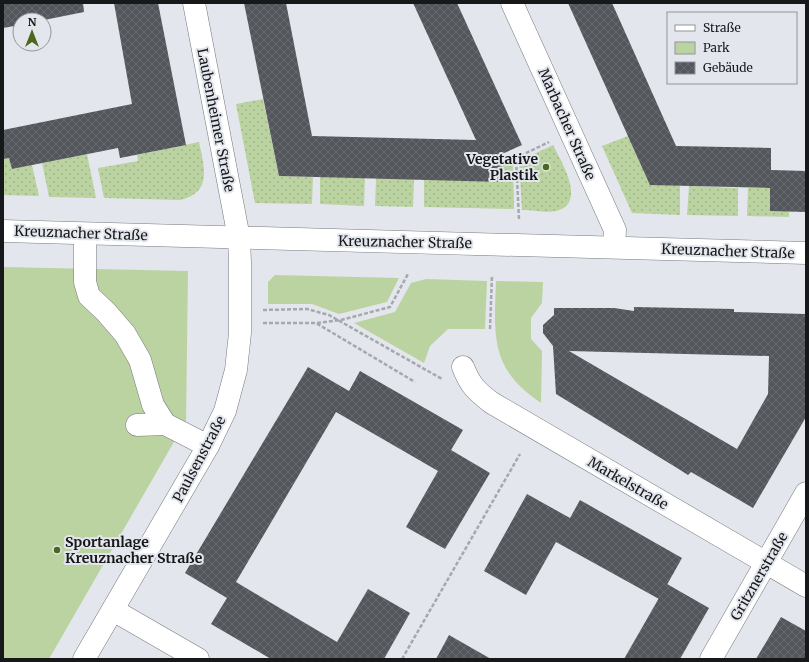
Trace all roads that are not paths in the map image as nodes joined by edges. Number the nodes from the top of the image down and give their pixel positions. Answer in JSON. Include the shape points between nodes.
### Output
{"nodes":[{"id":1,"x":194,"y":3,"type":"edge"},
{"id":2,"x":512,"y":3,"type":"edge"},
{"id":3,"x":3,"y":231,"type":"edge"},
{"id":4,"x":85,"y":234,"type":"junction"},
{"id":5,"x":239,"y":238,"type":"junction"},
{"id":6,"x":614,"y":247,"type":"junction"},
{"id":7,"x":806,"y":254,"type":"edge"},
{"id":8,"x":466,"y":375,"type":"road end"},
{"id":9,"x":165,"y":424,"type":"junction"},
{"id":10,"x":137,"y":425,"type":"dead end"},
{"id":11,"x":208,"y":446,"type":"junction"},
{"id":12,"x":806,"y":493,"type":"edge"},
{"id":13,"x":766,"y":563,"type":"junction"},
{"id":14,"x":806,"y":586,"type":"edge"},
{"id":15,"x":113,"y":610,"type":"junction"},
{"id":16,"x":84,"y":659,"type":"edge"},
{"id":17,"x":198,"y":659,"type":"edge"},
{"id":18,"x":711,"y":659,"type":"edge"}],
"edges":[{"from":1,"to":5,"type":"street","name":"Laubenheimer Straße"},
{"from":2,"to":6,"type":"street","name":"Marbacher Straße","via":[[615,230]]},
{"from":3,"to":4,"type":"street","name":"Kreuznacher Straße"},
{"from":4,"to":5,"type":"street","name":"Kreuznacher Straße"},
{"from":4,"to":9,"type":"street","via":[[85,282],[89,296],[125,334],[140,360],[153,406]]},
{"from":5,"to":6,"type":"street","name":"Kreuznacher Straße"},
{"from":5,"to":11,"type":"street","name":"Paulsenstraße","via":[[238,354],[233,386],[225,411]]},
{"from":6,"to":7,"type":"street","name":"Kreuznacher Straße"},
{"from":8,"to":13,"type":"street","name":"Markelstraße","via":[[479,394],[492,403]]},
{"from":9,"to":10,"type":"street"},
{"from":9,"to":11,"type":"street"},
{"from":11,"to":15,"type":"street","name":"Paulsenstraße"},
{"from":12,"to":13,"type":"street","name":"Gritznerstraße"},
{"from":13,"to":14,"type":"street","name":"Markelstraße"},
{"from":13,"to":18,"type":"street","name":"Gritznerstraße"},
{"from":15,"to":16,"type":"street","name":"Paulsenstraße"},
{"from":15,"to":17,"type":"street"}]}
